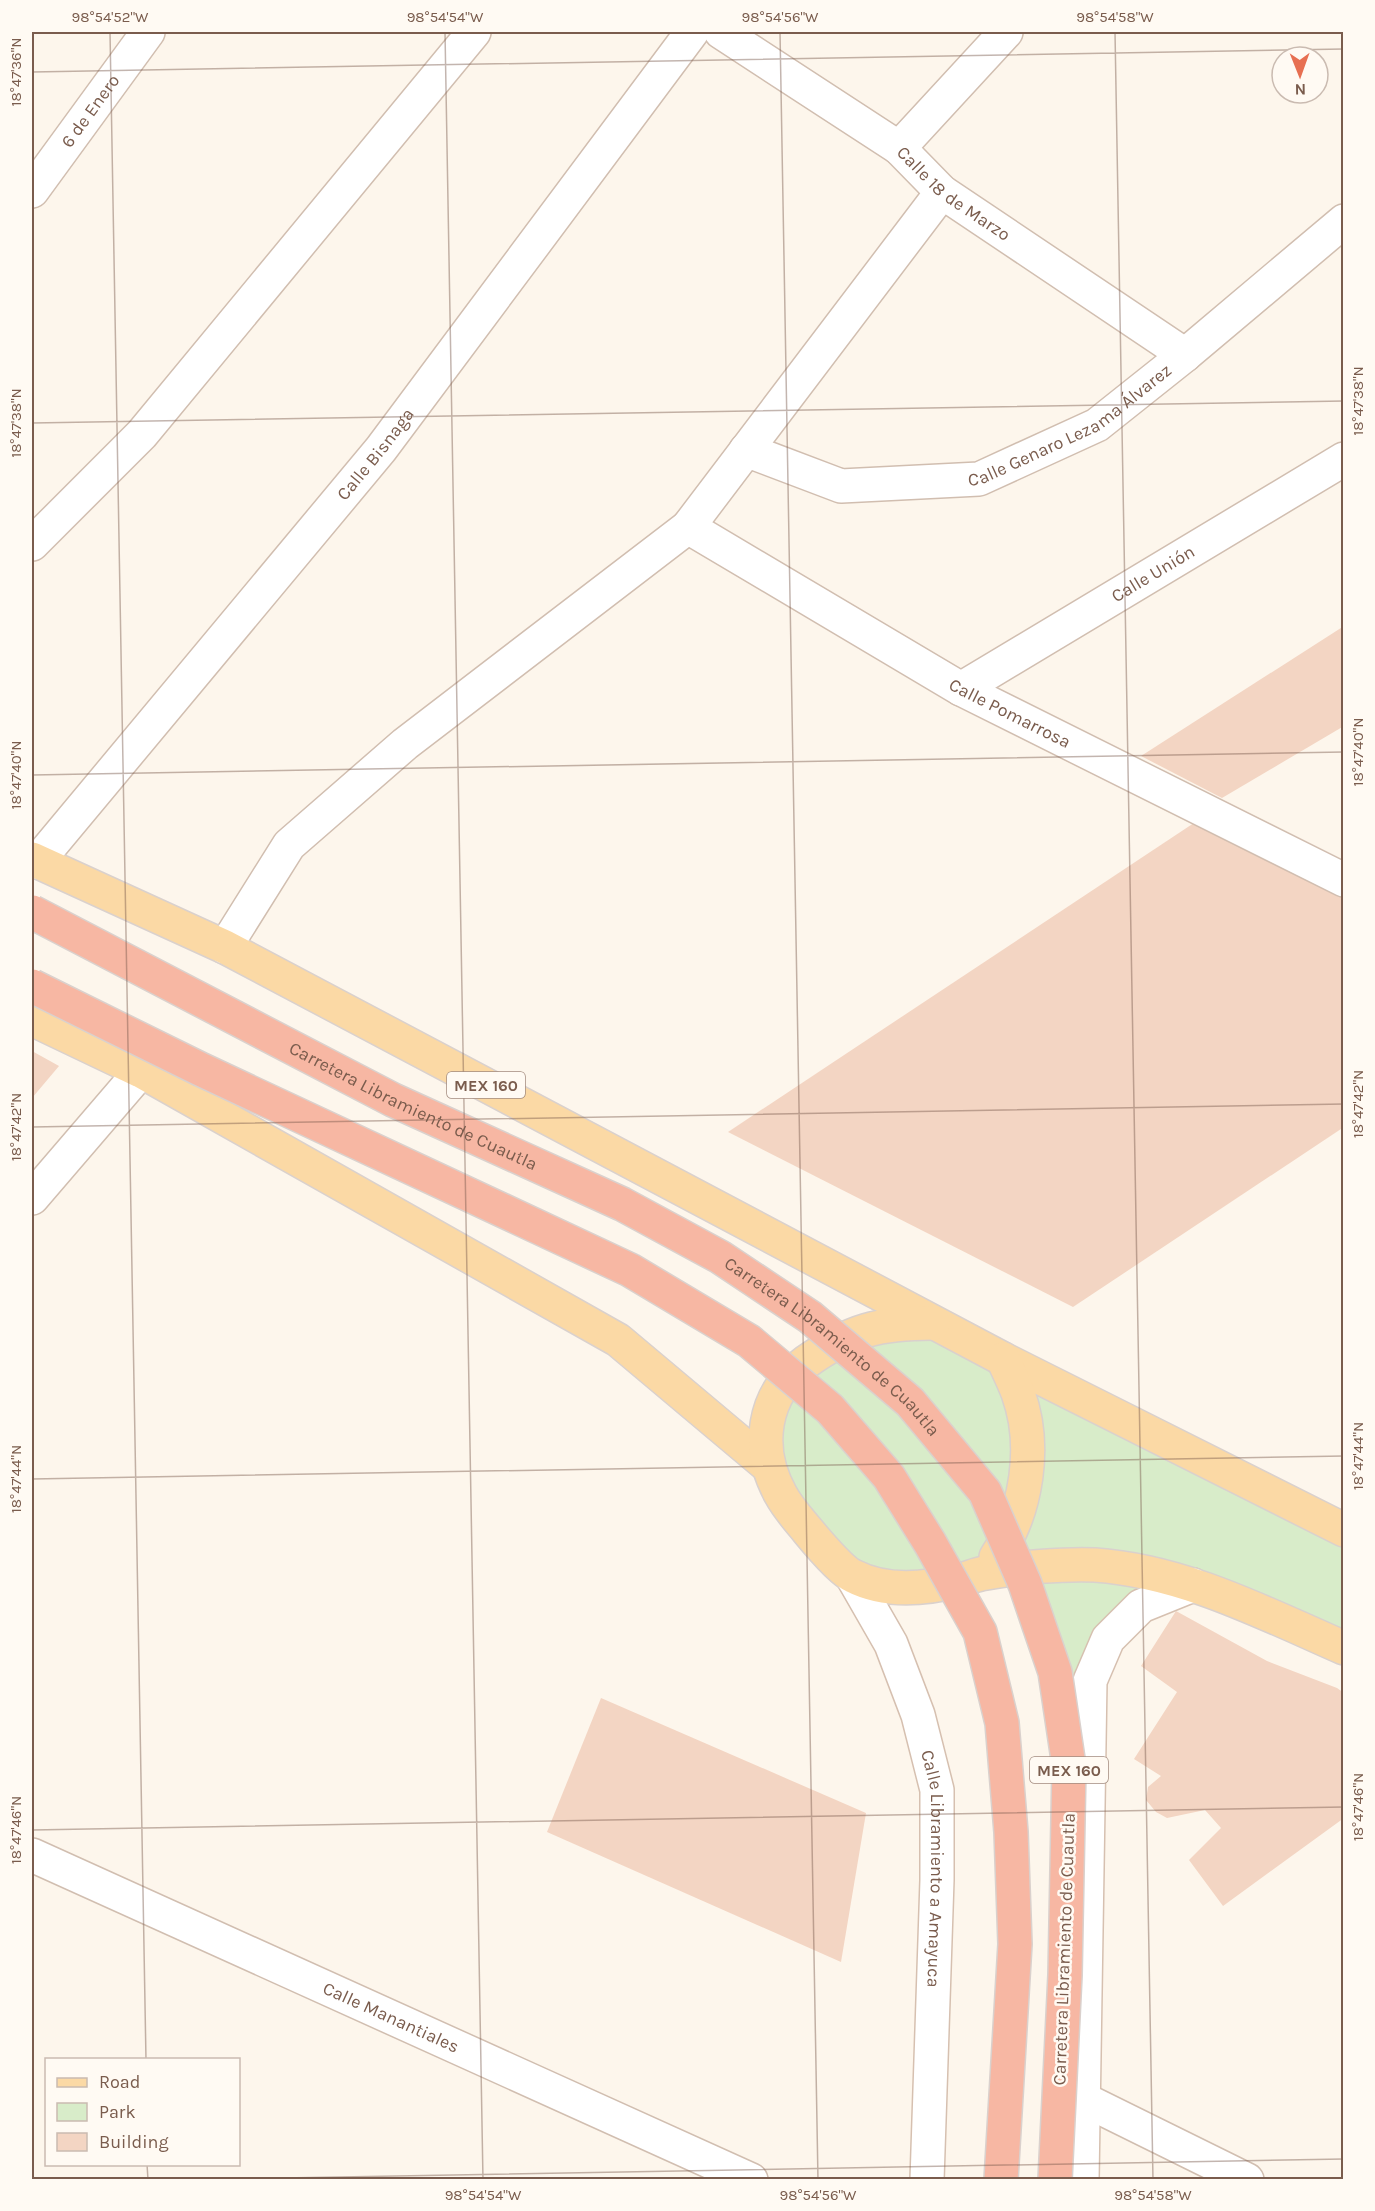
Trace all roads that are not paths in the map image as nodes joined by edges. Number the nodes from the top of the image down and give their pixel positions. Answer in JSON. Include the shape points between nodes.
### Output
{"nodes":[{"id":1,"x":148,"y":32,"type":"edge"},
{"id":2,"x":474,"y":32,"type":"edge"},
{"id":3,"x":692,"y":32,"type":"edge"},
{"id":4,"x":721,"y":32,"type":"edge"},
{"id":5,"x":1006,"y":32,"type":"edge"},
{"id":6,"x":899,"y":148,"type":"junction"},
{"id":7,"x":32,"y":190,"type":"edge"},
{"id":8,"x":942,"y":192,"type":"junction"},
{"id":9,"x":1344,"y":221,"type":"edge"},
{"id":10,"x":1185,"y":355,"type":"junction"},
{"id":11,"x":746,"y":450,"type":"junction"},
{"id":12,"x":1344,"y":459,"type":"edge"},
{"id":13,"x":688,"y":527,"type":"junction"},
{"id":14,"x":32,"y":544,"type":"edge"},
{"id":15,"x":961,"y":689,"type":"junction"},
{"id":16,"x":34,"y":861,"type":"edge"},
{"id":17,"x":1344,"y":880,"type":"edge"},
{"id":18,"x":32,"y":912,"type":"edge"},
{"id":19,"x":225,"y":947,"type":"junction"},
{"id":20,"x":32,"y":986,"type":"edge"},
{"id":21,"x":32,"y":1019,"type":"edge"},
{"id":22,"x":141,"y":1071,"type":"junction"},
{"id":23,"x":32,"y":1198,"type":"edge"},
{"id":24,"x":935,"y":1323,"type":"junction"},
{"id":25,"x":1003,"y":1359,"type":"junction"},
{"id":26,"x":768,"y":1466,"type":"junction"},
{"id":27,"x":1344,"y":1530,"type":"edge"},
{"id":28,"x":985,"y":1573,"type":"junction"},
{"id":29,"x":852,"y":1576,"type":"junction"},
{"id":30,"x":1193,"y":1585,"type":"junction"},
{"id":31,"x":1344,"y":1648,"type":"edge"},
{"id":32,"x":32,"y":1855,"type":"edge"},
{"id":33,"x":1085,"y":2100,"type":"junction"},
{"id":34,"x":751,"y":2180,"type":"edge"},
{"id":35,"x":927,"y":2180,"type":"edge"},
{"id":36,"x":1001,"y":2180,"type":"edge"},
{"id":37,"x":1055,"y":2180,"type":"edge"},
{"id":38,"x":1082,"y":2180,"type":"edge"},
{"id":39,"x":1247,"y":2180,"type":"edge"}],
"edges":[{"from":1,"to":7,"type":"street","name":"6 de Enero"},
{"from":2,"to":14,"type":"street","via":[[142,434]]},
{"from":3,"to":16,"type":"street","name":"Calle Bisnaga","via":[[381,449]]},
{"from":4,"to":6,"type":"street","name":"Calle 18 de Marzo"},
{"from":5,"to":6,"type":"street"},
{"from":6,"to":8,"type":"street","name":"Calle 18 de Marzo"},
{"from":8,"to":10,"type":"street","name":"Calle 18 de Marzo"},
{"from":8,"to":11,"type":"street"},
{"from":9,"to":10,"type":"street","name":"Calle Genaro Lezama Álvarez"},
{"from":10,"to":11,"type":"street","name":"Calle Genaro Lezama Álvarez","via":[[1097,425],[979,478],[841,486]]},
{"from":11,"to":13,"type":"street"},
{"from":12,"to":15,"type":"street","name":"Calle Unión"},
{"from":13,"to":15,"type":"street","name":"Calle Pomarrosa"},
{"from":13,"to":19,"type":"street","via":[[405,744],[289,845]]},
{"from":15,"to":17,"type":"street","name":"Calle Pomarrosa"},
{"from":16,"to":19,"type":"main road","number":"MEX 160"},
{"from":18,"to":37,"type":"highway","name":"Carretera Libramiento de Cuautla","number":"MEX 160","bridge":true,"via":[[393,1100],[622,1204],[720,1257],[810,1317],[910,1402],[985,1492],[1024,1584],[1055,1672],[1069,1766],[1065,1976]]},
{"from":19,"to":24,"type":"main road","number":"MEX 160"},
{"from":20,"to":36,"type":"highway","number":"MEX 160","bridge":true,"via":[[630,1270],[749,1341],[830,1409],[889,1477],[980,1632],[1002,1723],[1015,1944]]},
{"from":21,"to":22,"type":"main road"},
{"from":22,"to":23,"type":"street"},
{"from":22,"to":26,"type":"main road","via":[[618,1340]]},
{"from":24,"to":25,"type":"main road","number":"MEX 160"},
{"from":24,"to":26,"type":"main road","via":[[899,1323],[864,1329],[831,1344],[802,1365],[778,1391],[766,1425]]},
{"from":25,"to":27,"type":"main road","number":"MEX 160"},
{"from":25,"to":28,"type":"main road","via":[[1018,1394],[1027,1431],[1027,1469],[1006,1541]]},
{"from":26,"to":29,"type":"main road","via":[[781,1496],[808,1532]]},
{"from":28,"to":29,"type":"main road","via":[[921,1588],[885,1586]]},
{"from":28,"to":30,"type":"main road","via":[[1094,1565]]},
{"from":29,"to":35,"type":"street","name":"Calle Libramiento a Amayuca","via":[[891,1644],[918,1715],[936,1790],[937,1880]]},
{"from":30,"to":31,"type":"main road"},
{"from":30,"to":33,"type":"street","via":[[1141,1606],[1108,1639],[1090,1681]]},
{"from":32,"to":34,"type":"street","name":"Calle Manantiales"},
{"from":33,"to":38,"type":"street"},
{"from":33,"to":39,"type":"street"}]}
